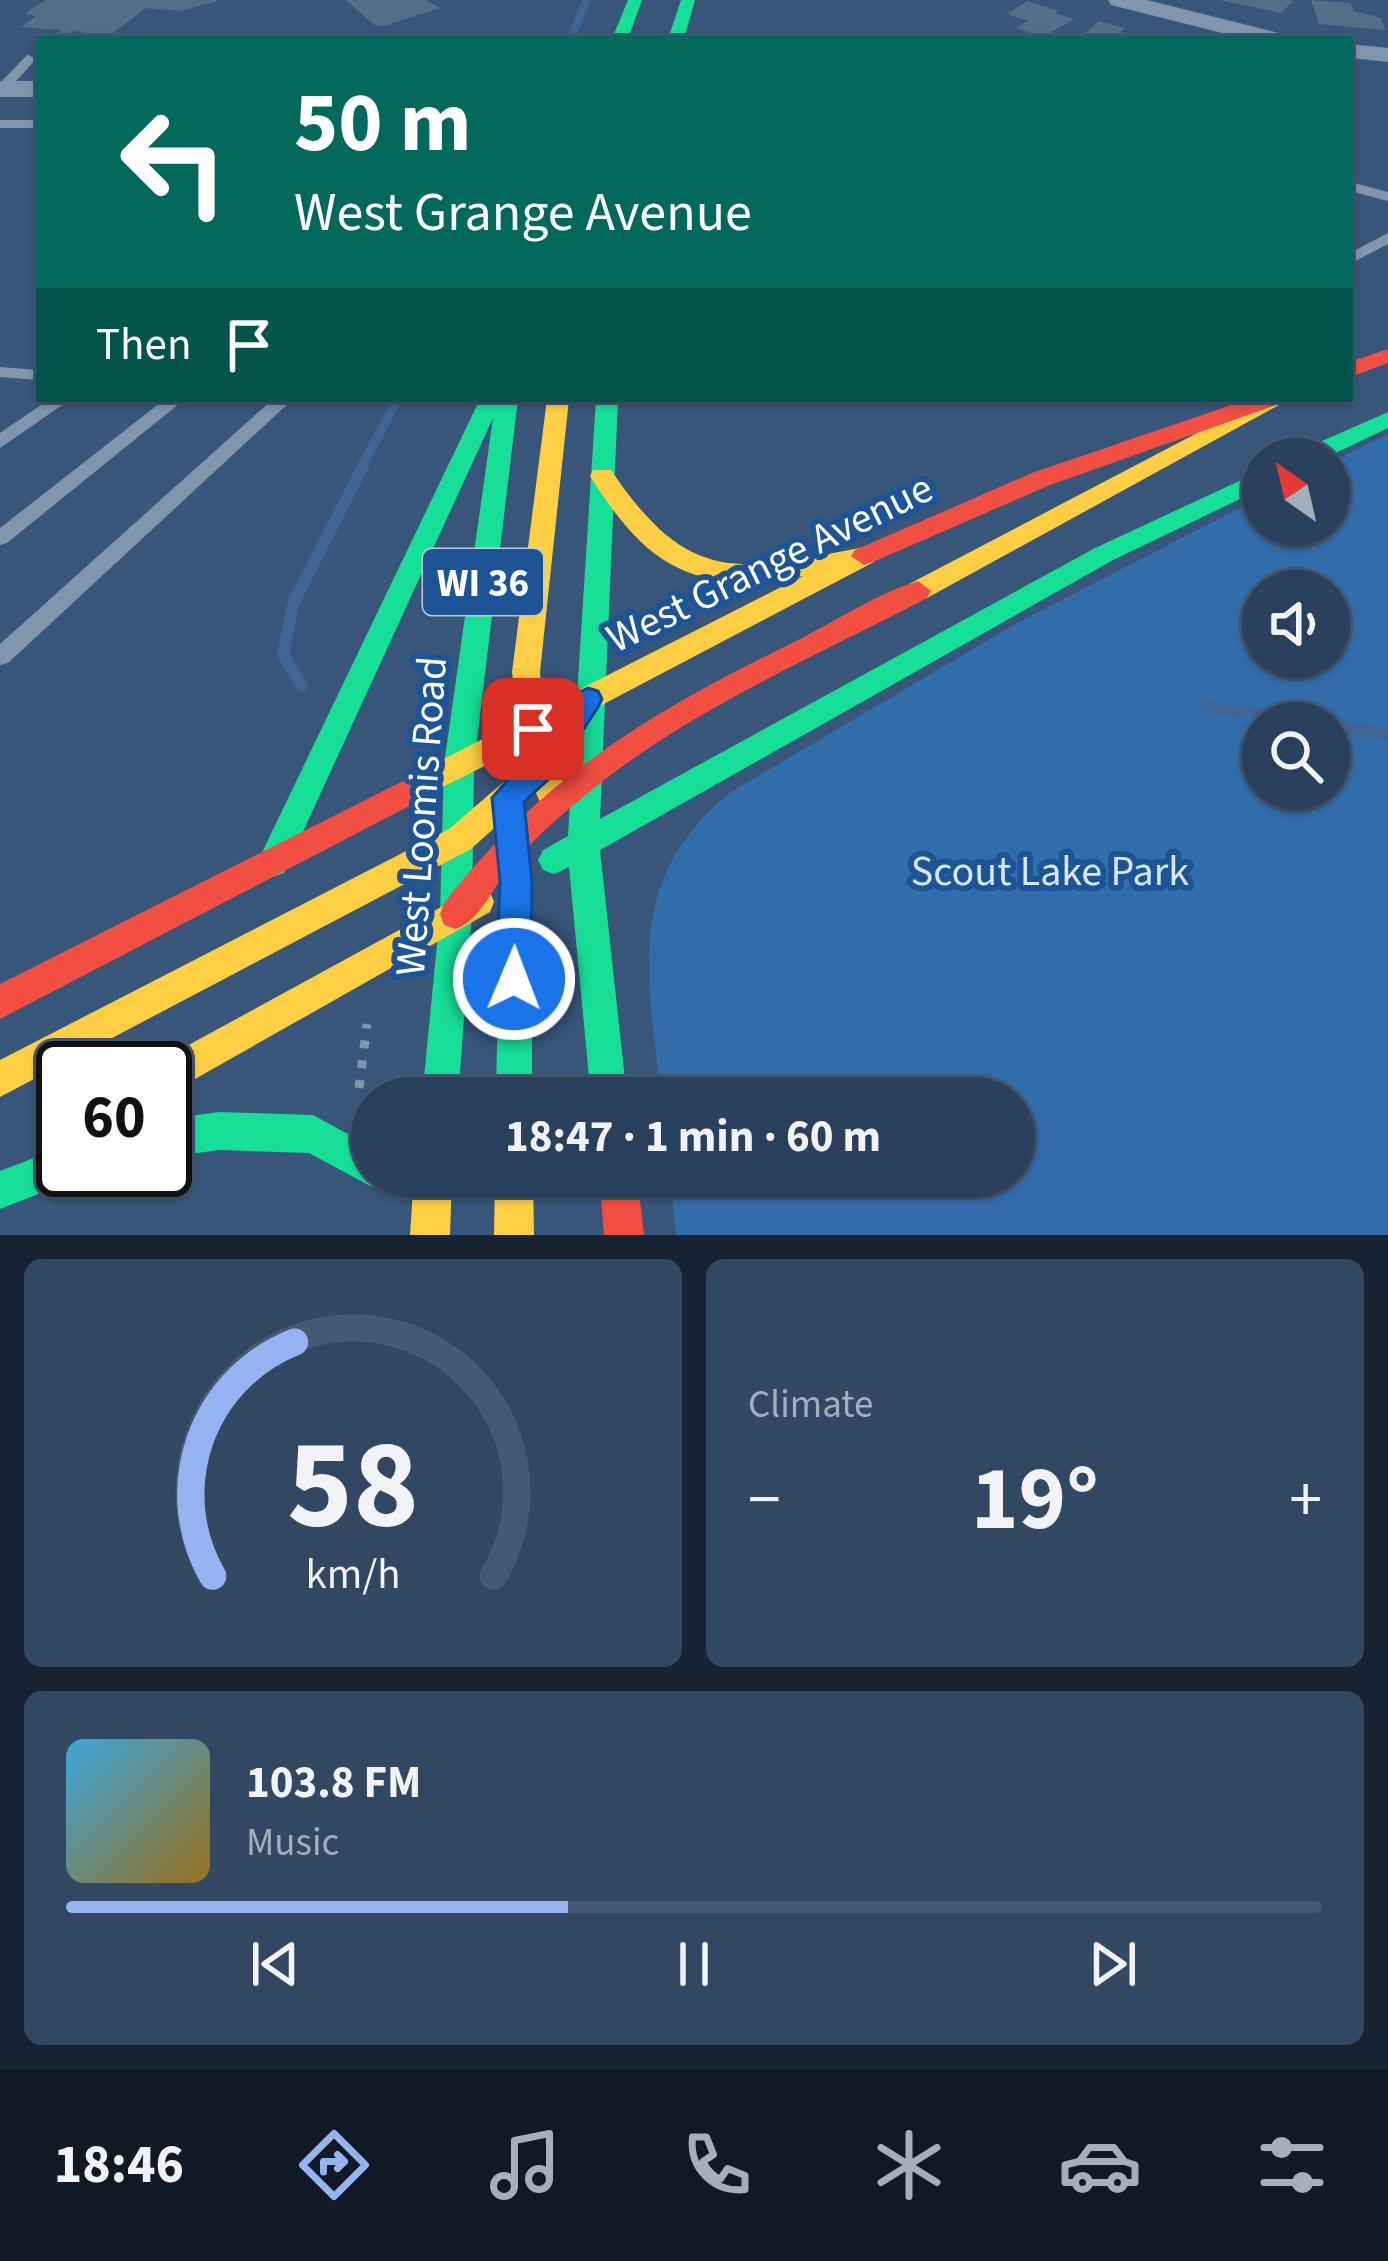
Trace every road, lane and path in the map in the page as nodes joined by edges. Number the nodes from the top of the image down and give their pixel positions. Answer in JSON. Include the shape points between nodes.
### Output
{"nodes":[{"id":1,"x":635,"y":0,"type":"edge"},
{"id":2,"x":688,"y":0,"type":"edge"},
{"id":3,"x":1119,"y":0,"type":"edge"},
{"id":4,"x":621,"y":36,"type":"edge"},
{"id":5,"x":677,"y":36,"type":"edge"},
{"id":6,"x":1263,"y":36,"type":"edge"},
{"id":7,"x":1353,"y":51,"type":"edge"},
{"id":8,"x":1388,"y":55,"type":"edge"},
{"id":9,"x":31,"y":58,"type":"dead end"},
{"id":10,"x":0,"y":89,"type":"edge"},
{"id":11,"x":36,"y":89,"type":"edge"},
{"id":12,"x":0,"y":124,"type":"edge"},
{"id":13,"x":36,"y":124,"type":"edge"},
{"id":14,"x":1353,"y":187,"type":"edge"},
{"id":15,"x":1388,"y":197,"type":"edge"},
{"id":16,"x":1388,"y":238,"type":"edge"},
{"id":17,"x":1353,"y":257,"type":"edge"},
{"id":18,"x":1388,"y":356,"type":"edge"},
{"id":19,"x":1353,"y":369,"type":"edge"},
{"id":20,"x":0,"y":372,"type":"edge"},
{"id":21,"x":36,"y":375,"type":"edge"},
{"id":22,"x":58,"y":402,"type":"edge"},
{"id":23,"x":172,"y":402,"type":"edge"},
{"id":24,"x":281,"y":402,"type":"edge"},
{"id":25,"x":489,"y":402,"type":"edge"},
{"id":26,"x":507,"y":402,"type":"edge"},
{"id":27,"x":557,"y":402,"type":"edge"},
{"id":28,"x":607,"y":402,"type":"edge"},
{"id":29,"x":1266,"y":402,"type":"edge"},
{"id":30,"x":1269,"y":402,"type":"edge"},
{"id":31,"x":1388,"y":419,"type":"edge"},
{"id":32,"x":1348,"y":438,"type":"edge"},
{"id":33,"x":0,"y":442,"type":"edge"},
{"id":34,"x":602,"y":476,"type":"junction"},
{"id":35,"x":1242,"y":488,"type":"edge"},
{"id":36,"x":0,"y":538,"type":"edge"},
{"id":37,"x":865,"y":556,"type":"junction"},
{"id":38,"x":0,"y":657,"type":"edge"},
{"id":39,"x":588,"y":699,"type":"junction"},
{"id":40,"x":533,"y":729,"type":"junction"},
{"id":41,"x":458,"y":765,"type":"junction"},
{"id":42,"x":544,"y":765,"type":"junction"},
{"id":43,"x":585,"y":779,"type":"junction"},
{"id":44,"x":508,"y":798,"type":"junction"},
{"id":45,"x":554,"y":805,"type":"junction"},
{"id":46,"x":512,"y":838,"type":"junction"},
{"id":47,"x":460,"y":839,"type":"junction"},
{"id":48,"x":583,"y":843,"type":"junction"},
{"id":49,"x":273,"y":863,"type":"junction"},
{"id":50,"x":516,"y":881,"type":"junction"},
{"id":51,"x":456,"y":914,"type":"junction"},
{"id":52,"x":0,"y":1002,"type":"edge"},
{"id":53,"x":368,"y":1016,"type":"dead end"},
{"id":54,"x":192,"y":1063,"type":"edge"},
{"id":55,"x":360,"y":1077,"type":"edge"},
{"id":56,"x":442,"y":1077,"type":"edge"},
{"id":57,"x":514,"y":1077,"type":"edge"},
{"id":58,"x":607,"y":1077,"type":"edge"},
{"id":59,"x":0,"y":1079,"type":"edge"},
{"id":60,"x":192,"y":1135,"type":"edge"},
{"id":61,"x":36,"y":1151,"type":"edge"},
{"id":62,"x":351,"y":1156,"type":"edge"},
{"id":63,"x":0,"y":1172,"type":"edge"},
{"id":64,"x":36,"y":1176,"type":"edge"},
{"id":65,"x":0,"y":1190,"type":"edge"},
{"id":66,"x":432,"y":1197,"type":"edge"},
{"id":67,"x":514,"y":1197,"type":"edge"},
{"id":68,"x":620,"y":1197,"type":"edge"},
{"id":69,"x":430,"y":1235,"type":"edge"},
{"id":70,"x":514,"y":1235,"type":"edge"},
{"id":71,"x":624,"y":1235,"type":"edge"}],
"edges":[{"from":1,"to":4,"type":"main road"},
{"from":2,"to":5,"type":"main road"},
{"from":3,"to":6,"type":"street"},
{"from":7,"to":8,"type":"street"},
{"from":9,"to":10,"type":"lane"},
{"from":10,"to":11,"type":"street"},
{"from":12,"to":13,"type":"lane"},
{"from":14,"to":15,"type":"lane"},
{"from":16,"to":17,"type":"lane"},
{"from":18,"to":19,"type":"main road"},
{"from":20,"to":21,"type":"lane"},
{"from":22,"to":33,"type":"lane"},
{"from":23,"to":36,"type":"lane"},
{"from":24,"to":38,"type":"lane"},
{"from":25,"to":49,"type":"main road"},
{"from":26,"to":41,"type":"main road","name":"West Loomis Road","number":"WI 36"},
{"from":27,"to":40,"type":"main road","via":[[526,672]]},
{"from":28,"to":34,"type":"main road","number":"WI 36"},
{"from":29,"to":37,"type":"main road","name":"West Grange Avenue","via":[[1041,479]]},
{"from":30,"to":43,"type":"main road","via":[[677,718]]},
{"from":31,"to":32,"type":"main road"},
{"from":34,"to":37,"type":"main road","via":[[635,533],[701,571],[757,574]]},
{"from":34,"to":39,"type":"main road","number":"WI 36"},
{"from":35,"to":48,"type":"main road","via":[[1104,554]]},
{"from":37,"to":39,"type":"main road","name":"West Grange Avenue"},
{"from":39,"to":40,"type":"main road","name":"West Grange Avenue"},
{"from":39,"to":42,"type":"main road"},
{"from":39,"to":43,"type":"main road","number":"WI 36"},
{"from":40,"to":41,"type":"main road","name":"West Grange Avenue"},
{"from":40,"to":42,"type":"main road"},
{"from":41,"to":44,"type":"main road","via":[[500,784]]},
{"from":41,"to":47,"type":"main road","name":"West Loomis Road","number":"WI 36"},
{"from":41,"to":49,"type":"main road","name":"West Grange Avenue"},
{"from":42,"to":44,"type":"main road"},
{"from":42,"to":45,"type":"main road"},
{"from":43,"to":45,"type":"main road"},
{"from":43,"to":48,"type":"main road","number":"WI 36"},
{"from":44,"to":46,"type":"main road"},
{"from":44,"to":47,"type":"main road"},
{"from":45,"to":46,"type":"main road"},
{"from":45,"to":48,"type":"main road"},
{"from":46,"to":50,"type":"main road"},
{"from":46,"to":51,"type":"main road"},
{"from":47,"to":51,"type":"main road","name":"West Loomis Road","number":"WI 36"},
{"from":47,"to":59,"type":"main road"},
{"from":48,"to":50,"type":"main road"},
{"from":48,"to":58,"type":"main road","number":"WI 36"},
{"from":49,"to":52,"type":"main road","name":"West Grange Avenue"},
{"from":50,"to":51,"type":"main road"},
{"from":50,"to":57,"type":"main road"},
{"from":51,"to":54,"type":"main road"},
{"from":51,"to":56,"type":"main road","name":"West Loomis Road","number":"WI 36"},
{"from":53,"to":55,"type":"path"},
{"from":60,"to":62,"type":"main road","via":[[314,1134]]},
{"from":61,"to":63,"type":"main road"},
{"from":64,"to":65,"type":"main road"},
{"from":66,"to":69,"type":"main road"},
{"from":67,"to":70,"type":"main road"},
{"from":68,"to":71,"type":"main road"}]}
